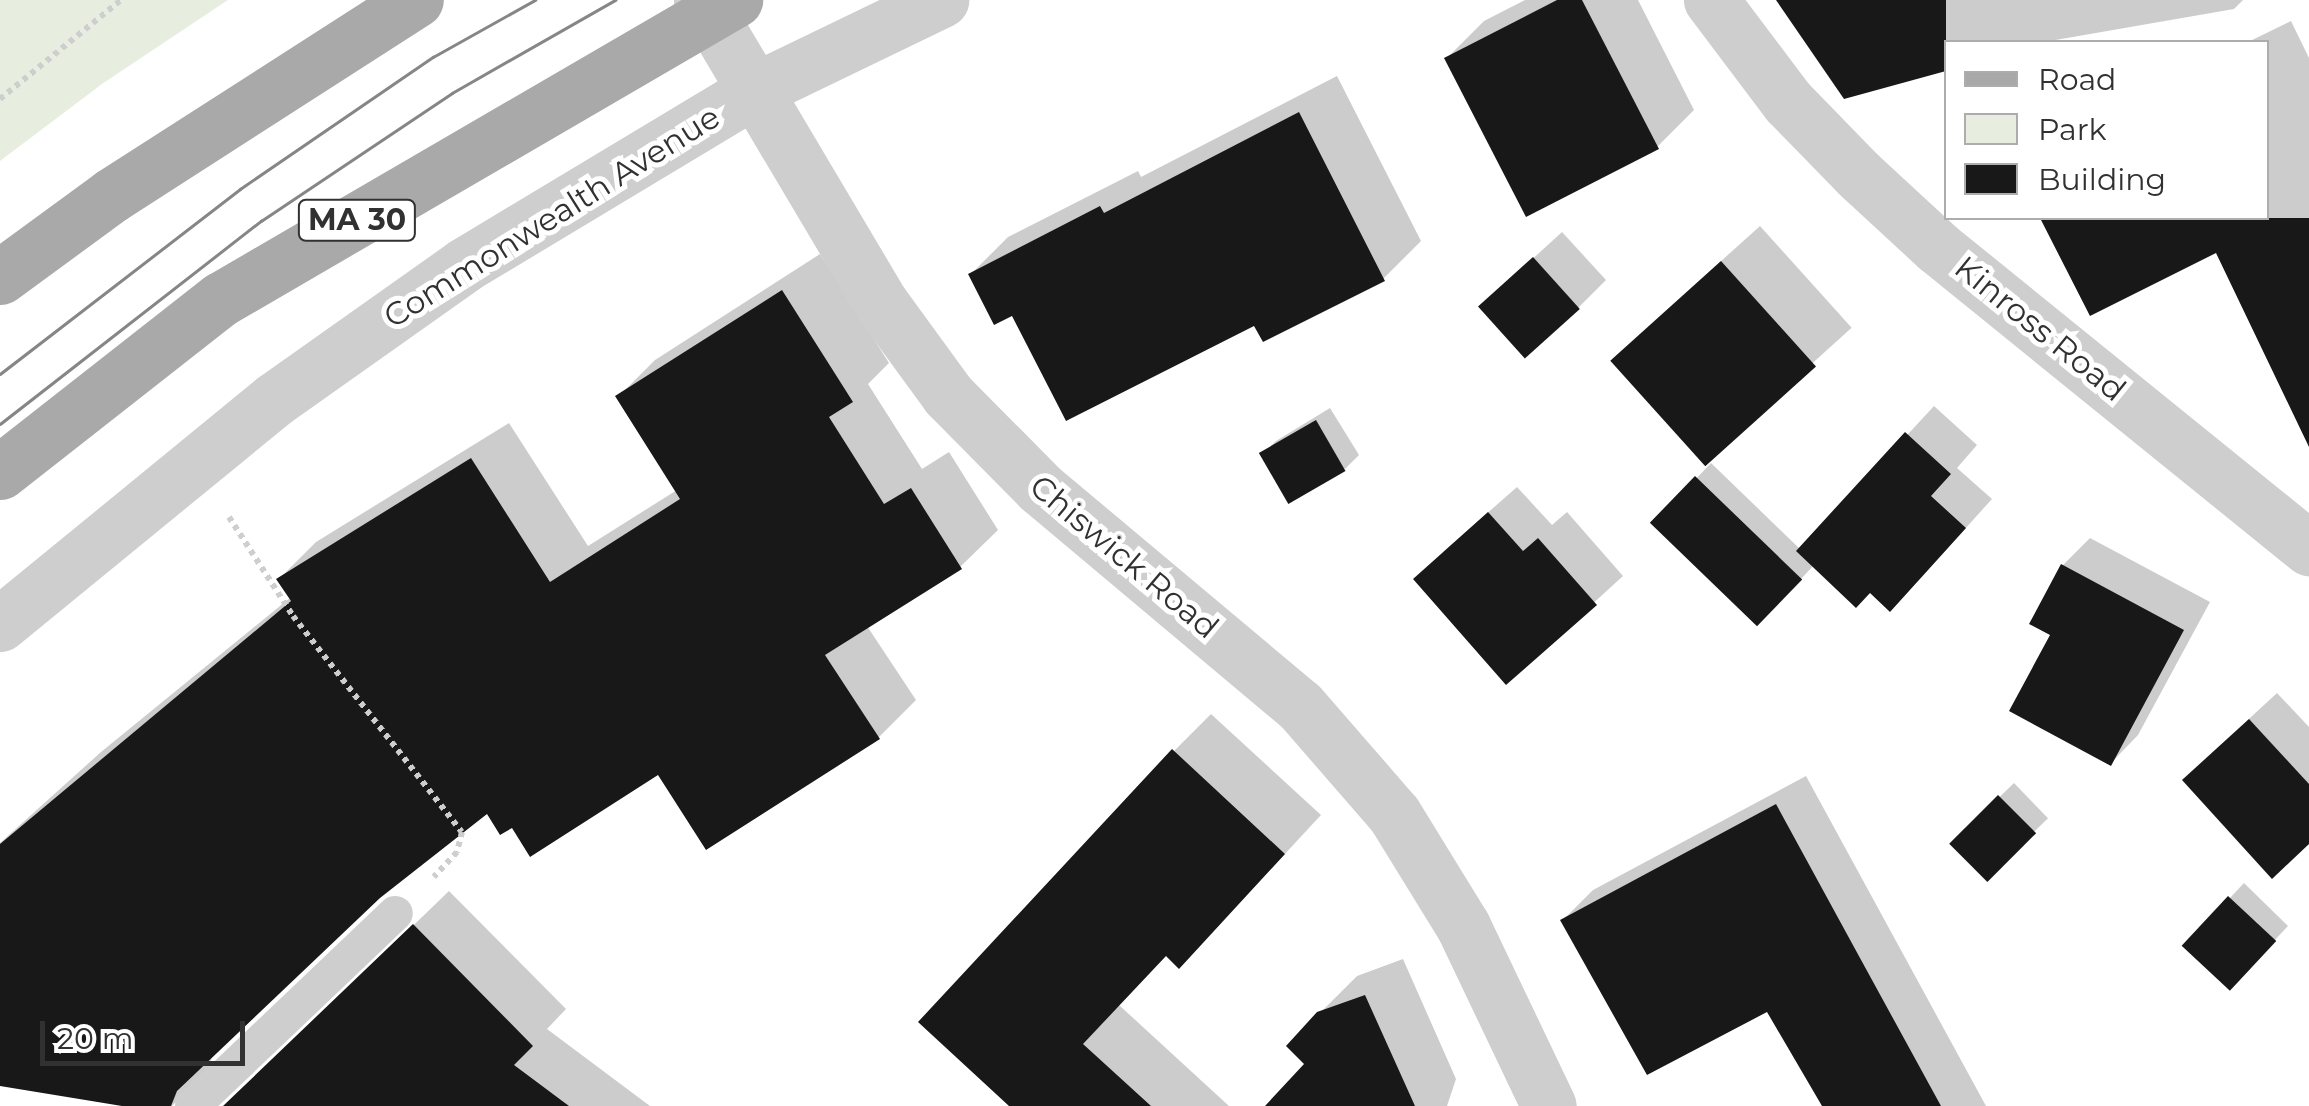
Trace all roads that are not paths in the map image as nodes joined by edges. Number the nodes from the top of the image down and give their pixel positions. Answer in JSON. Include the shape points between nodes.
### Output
{"nodes":[{"id":1,"x":416,"y":0,"type":"edge"},
{"id":2,"x":941,"y":0,"type":"edge"},
{"id":3,"x":1711,"y":0,"type":"edge"},
{"id":4,"x":716,"y":4,"type":"edge"},
{"id":5,"x":755,"y":90,"type":"junction"},
{"id":6,"x":0,"y":278,"type":"edge"},
{"id":7,"x":0,"y":472,"type":"edge"},
{"id":8,"x":2309,"y":548,"type":"edge"},
{"id":9,"x":0,"y":624,"type":"edge"},
{"id":10,"x":395,"y":913,"type":"dead end"},
{"id":11,"x":192,"y":1106,"type":"edge"},
{"id":12,"x":1549,"y":1106,"type":"edge"}],
"edges":[{"from":1,"to":6,"type":"main road","via":[[112,195]]},
{"from":2,"to":5,"type":"street","name":"Commonwealth Avenue"},
{"from":3,"to":8,"type":"street","name":"Kinross Road","via":[[1788,102],[1858,174],[1938,247]]},
{"from":4,"to":5,"type":"street","name":"Chiswick Road"},
{"from":4,"to":7,"type":"main road","number":"MA 30","via":[[220,300]]},
{"from":5,"to":9,"type":"street","name":"Commonwealth Avenue","via":[[464,265],[275,400]]},
{"from":5,"to":12,"type":"street","name":"Chiswick Road","via":[[881,303],[982,435],[1300,706],[1394,814],[1464,926]]},
{"from":10,"to":11,"type":"lane"}]}
